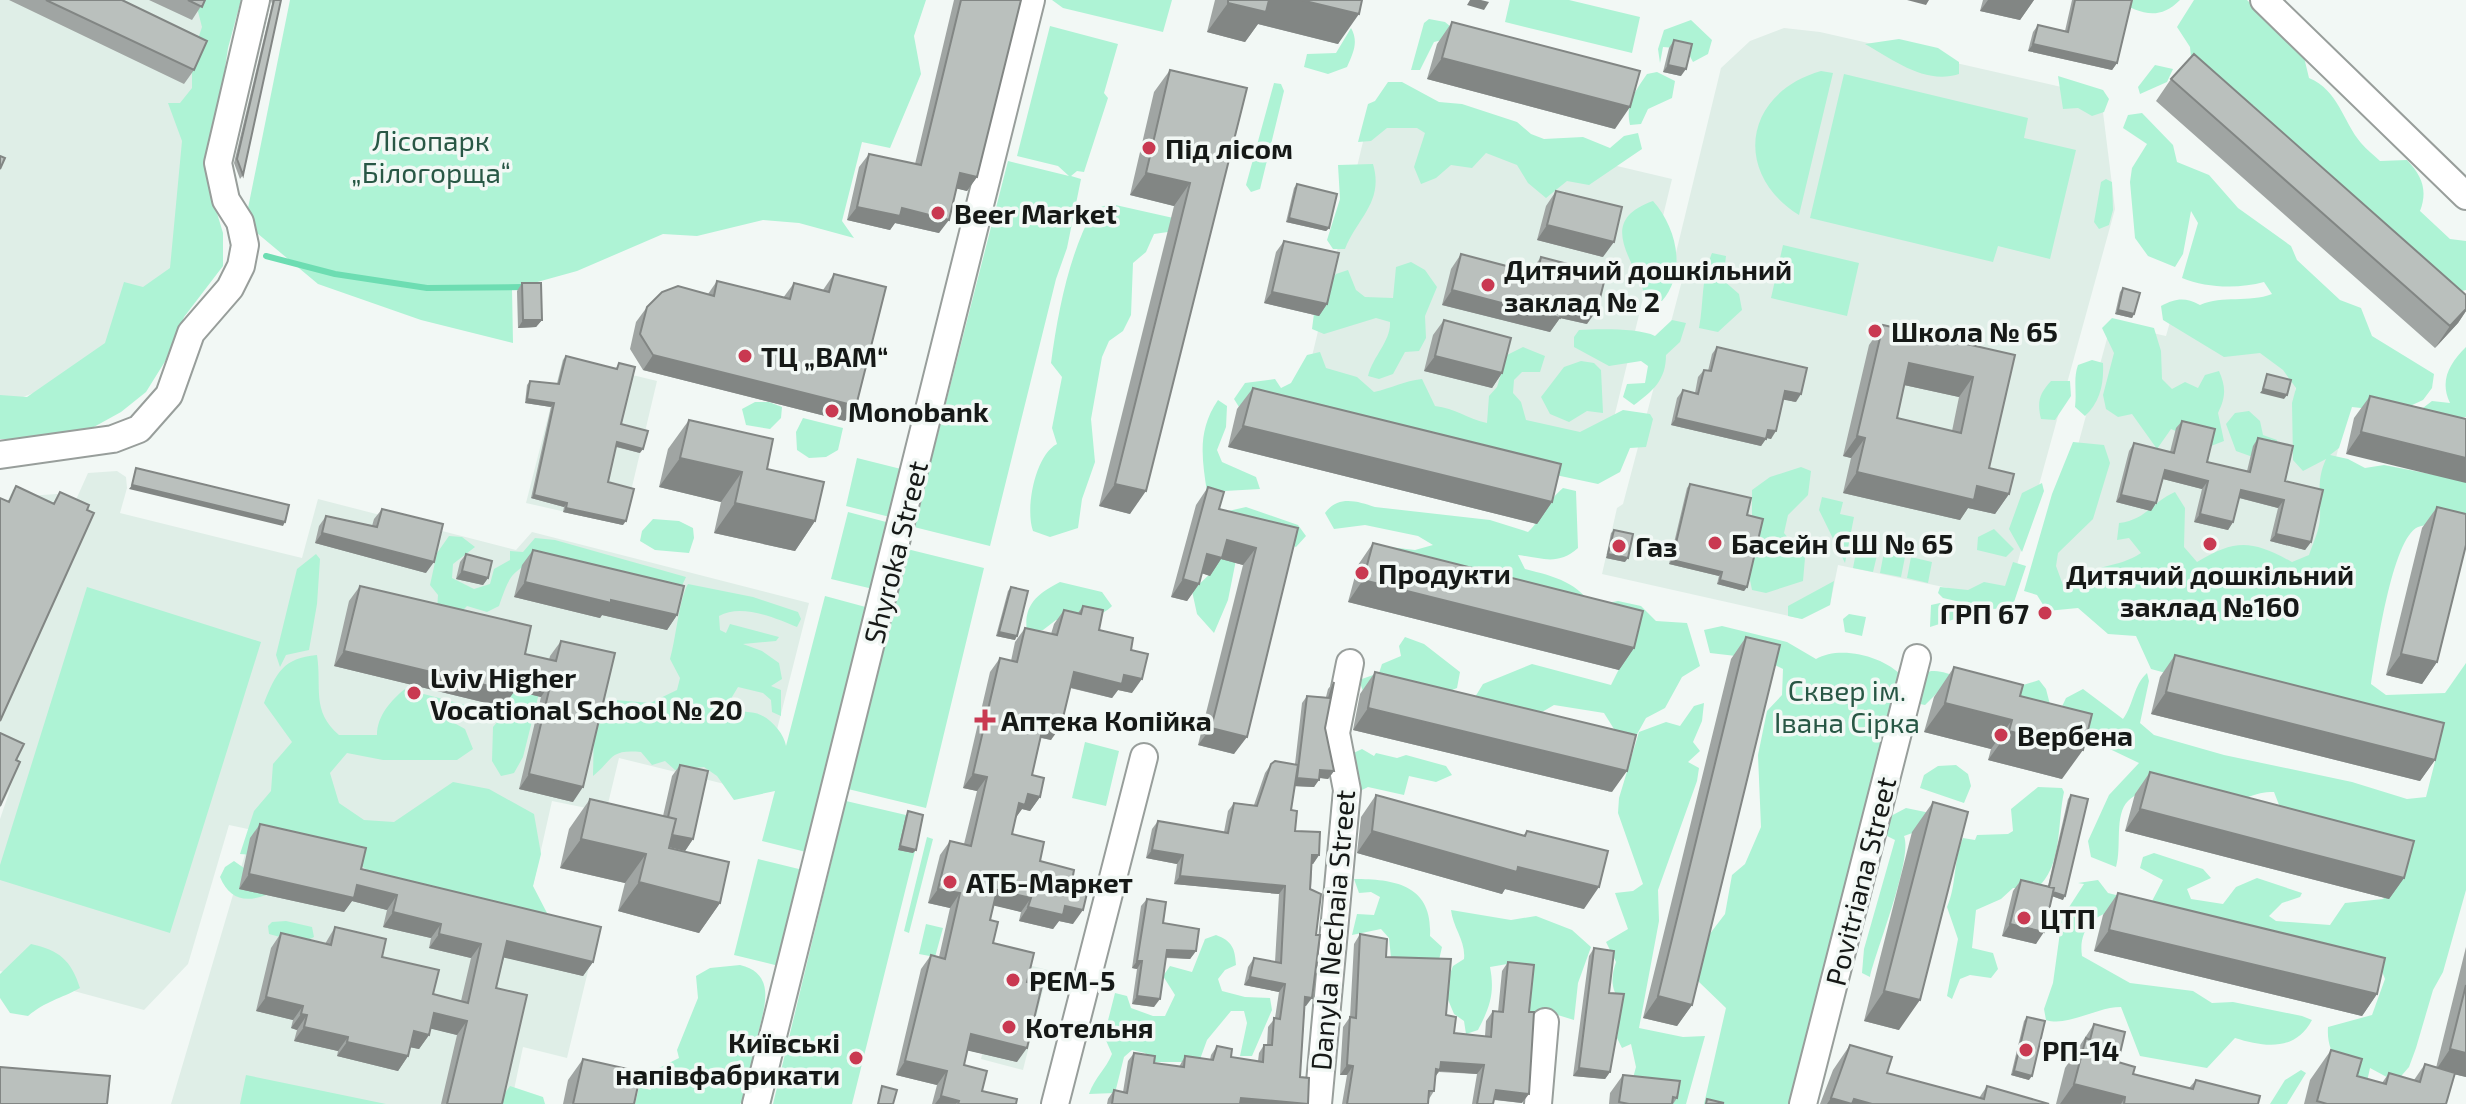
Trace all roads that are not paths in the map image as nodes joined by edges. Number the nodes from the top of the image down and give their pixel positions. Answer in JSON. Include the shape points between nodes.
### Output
{"nodes":[{"id":1,"x":256,"y":0,"type":"edge"},
{"id":2,"x":1031,"y":0,"type":"edge"},
{"id":3,"x":2264,"y":0,"type":"edge"},
{"id":4,"x":2466,"y":196,"type":"edge"},
{"id":5,"x":0,"y":455,"type":"edge"},
{"id":6,"x":1917,"y":658,"type":"dead end"},
{"id":7,"x":1350,"y":663,"type":"dead end"},
{"id":8,"x":1144,"y":757,"type":"dead end"},
{"id":9,"x":1545,"y":1022,"type":"dead end"},
{"id":10,"x":756,"y":1104,"type":"edge"},
{"id":11,"x":1055,"y":1104,"type":"edge"},
{"id":12,"x":1318,"y":1104,"type":"edge"},
{"id":13,"x":1538,"y":1104,"type":"edge"},
{"id":14,"x":1803,"y":1104,"type":"edge"}],
"edges":[{"from":1,"to":5,"type":"street","via":[[218,163],[245,245],[230,288],[191,333],[169,395],[139,429],[113,439]]},
{"from":2,"to":10,"type":"street","name":"Shyroka Street"},
{"from":3,"to":4,"type":"street"},
{"from":6,"to":14,"type":"street","name":"Povitriana Street"},
{"from":7,"to":12,"type":"street","name":"Danyla Nechaia Street","via":[[1336,733],[1347,790]]},
{"from":8,"to":11,"type":"street"},
{"from":9,"to":13,"type":"street"}]}
